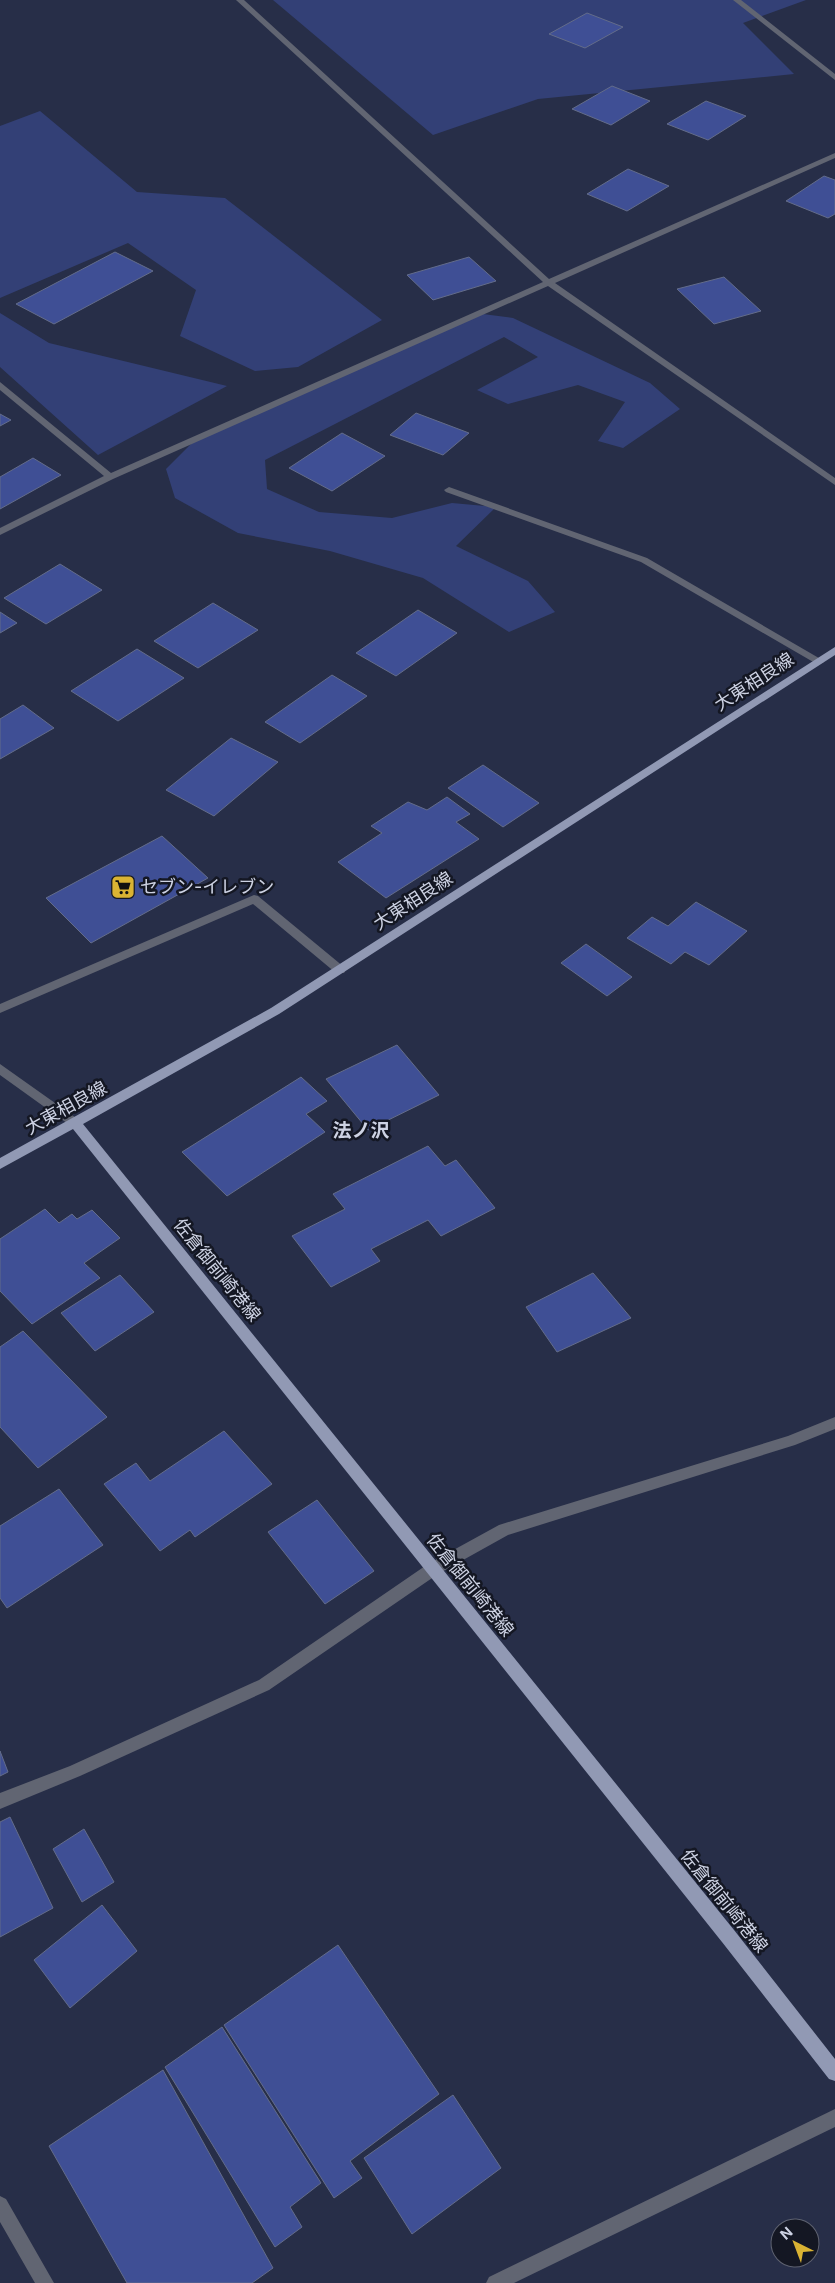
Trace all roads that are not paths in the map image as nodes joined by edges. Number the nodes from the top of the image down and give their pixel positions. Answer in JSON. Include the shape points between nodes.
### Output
{"nodes":[{"id":1,"x":240,"y":0,"type":"edge"},
{"id":2,"x":737,"y":0,"type":"edge"},
{"id":3,"x":835,"y":78,"type":"edge"},
{"id":4,"x":835,"y":155,"type":"edge"},
{"id":5,"x":547,"y":281,"type":"junction"},
{"id":6,"x":0,"y":385,"type":"edge"},
{"id":7,"x":110,"y":477,"type":"junction"},
{"id":8,"x":835,"y":482,"type":"edge"},
{"id":9,"x":449,"y":490,"type":"dead end"},
{"id":10,"x":0,"y":532,"type":"edge"},
{"id":11,"x":835,"y":650,"type":"edge"},
{"id":12,"x":819,"y":661,"type":"junction"},
{"id":13,"x":340,"y":970,"type":"junction"},
{"id":14,"x":0,"y":1010,"type":"edge"},
{"id":15,"x":0,"y":1068,"type":"edge"},
{"id":16,"x":75,"y":1123,"type":"junction"},
{"id":17,"x":0,"y":1164,"type":"edge"},
{"id":18,"x":835,"y":1423,"type":"edge"},
{"id":19,"x":433,"y":1569,"type":"junction"},
{"id":20,"x":0,"y":1801,"type":"edge"},
{"id":21,"x":835,"y":2073,"type":"edge"},
{"id":22,"x":835,"y":2118,"type":"edge"},
{"id":23,"x":0,"y":2205,"type":"edge"},
{"id":24,"x":45,"y":2283,"type":"edge"},
{"id":25,"x":495,"y":2283,"type":"edge"}],
"edges":[{"from":1,"to":5,"type":"street"},
{"from":2,"to":3,"type":"street"},
{"from":4,"to":5,"type":"street"},
{"from":5,"to":7,"type":"street"},
{"from":5,"to":8,"type":"street"},
{"from":6,"to":7,"type":"street"},
{"from":7,"to":10,"type":"street"},
{"from":9,"to":12,"type":"street","via":[[644,560]]},
{"from":11,"to":12,"type":"main road","name":"大東相良線"},
{"from":12,"to":13,"type":"main road","name":"大東相良線"},
{"from":13,"to":14,"type":"street","via":[[254,899]]},
{"from":13,"to":16,"type":"main road","name":"大東相良線","via":[[275,1011]]},
{"from":15,"to":16,"type":"street"},
{"from":16,"to":17,"type":"main road","name":"大東相良線"},
{"from":16,"to":19,"type":"main road","name":"佐倉御前崎港線"},
{"from":18,"to":19,"type":"street","via":[[790,1442],[504,1530]]},
{"from":19,"to":20,"type":"street","via":[[264,1685],[75,1771]]},
{"from":19,"to":21,"type":"main road","name":"佐倉御前崎港線"},
{"from":22,"to":25,"type":"street"},
{"from":23,"to":24,"type":"street"}]}
